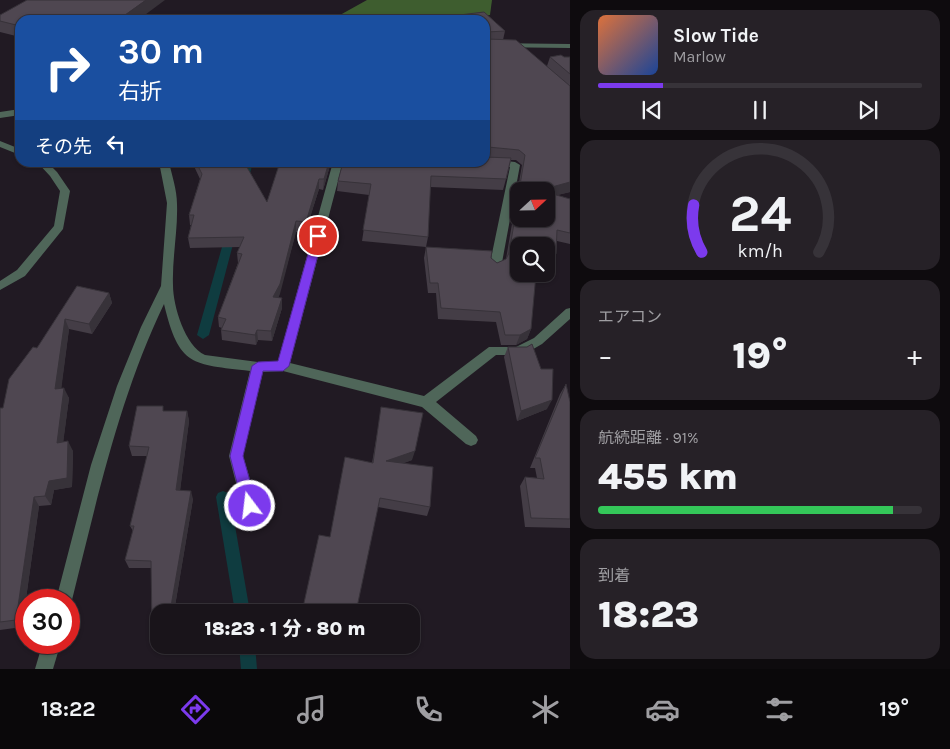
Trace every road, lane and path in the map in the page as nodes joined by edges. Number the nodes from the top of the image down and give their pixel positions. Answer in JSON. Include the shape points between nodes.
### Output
{"nodes":[{"id":1,"x":569,"y":37,"type":"edge"},
{"id":2,"x":514,"y":44,"type":"junction"},
{"id":3,"x":490,"y":45,"type":"edge"},
{"id":4,"x":544,"y":45,"type":"junction"},
{"id":5,"x":570,"y":46,"type":"edge"},
{"id":6,"x":528,"y":56,"type":"edge"},
{"id":7,"x":15,"y":113,"type":"edge"},
{"id":8,"x":0,"y":115,"type":"edge"},
{"id":9,"x":0,"y":144,"type":"edge"},
{"id":10,"x":15,"y":150,"type":"edge"},
{"id":11,"x":490,"y":163,"type":"edge"},
{"id":12,"x":46,"y":167,"type":"edge"},
{"id":13,"x":165,"y":167,"type":"edge"},
{"id":14,"x":337,"y":167,"type":"edge"},
{"id":15,"x":495,"y":268,"type":"edge"},
{"id":16,"x":0,"y":286,"type":"edge"},
{"id":17,"x":168,"y":286,"type":"junction"},
{"id":18,"x":570,"y":312,"type":"edge"},
{"id":19,"x":258,"y":366,"type":"junction"},
{"id":20,"x":283,"y":366,"type":"junction"},
{"id":21,"x":426,"y":402,"type":"junction"},
{"id":22,"x":471,"y":440,"type":"dead end"},
{"id":23,"x":250,"y":506,"type":"dead end"},
{"id":24,"x":67,"y":589,"type":"edge"},
{"id":25,"x":48,"y":654,"type":"edge"},
{"id":26,"x":44,"y":669,"type":"edge"}],
"edges":[{"from":1,"to":4,"type":"street"},
{"from":2,"to":3,"type":"street"},
{"from":2,"to":4,"type":"street"},
{"from":2,"to":6,"type":"street"},
{"from":4,"to":5,"type":"street"},
{"from":7,"to":8,"type":"street"},
{"from":9,"to":10,"type":"street"},
{"from":11,"to":15,"type":"street","via":[[516,165]]},
{"from":12,"to":16,"type":"street","via":[[65,191],[59,227],[21,273]]},
{"from":13,"to":17,"type":"street","via":[[172,203]]},
{"from":14,"to":20,"type":"street"},
{"from":17,"to":19,"type":"street","via":[[172,313],[189,349],[202,360]]},
{"from":17,"to":24,"type":"street","via":[[147,327],[124,386],[98,465]]},
{"from":18,"to":21,"type":"street","via":[[538,342],[518,352],[494,350]]},
{"from":19,"to":20,"type":"street"},
{"from":19,"to":23,"type":"street","via":[[236,456]]},
{"from":20,"to":21,"type":"street"},
{"from":21,"to":22,"type":"street"},
{"from":25,"to":26,"type":"street"}]}
